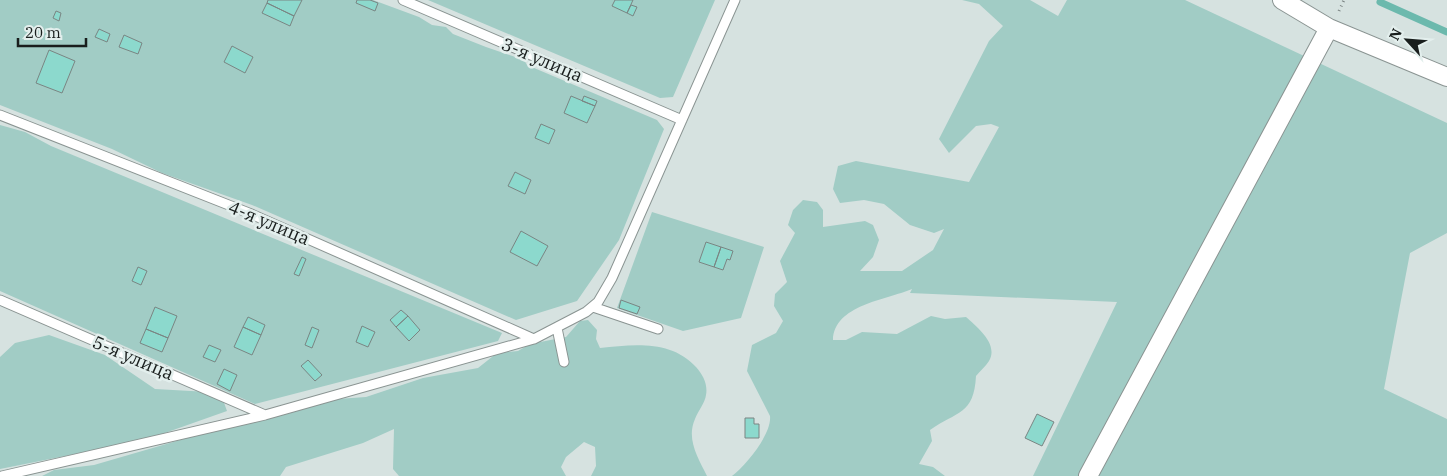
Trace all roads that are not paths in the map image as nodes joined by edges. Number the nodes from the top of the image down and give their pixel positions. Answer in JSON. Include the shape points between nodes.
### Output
{"nodes":[{"id":1,"x":403,"y":0,"type":"edge"},
{"id":2,"x":735,"y":0,"type":"edge"},
{"id":3,"x":1282,"y":0,"type":"edge"},
{"id":4,"x":1330,"y":28,"type":"junction"},
{"id":5,"x":1447,"y":77,"type":"edge"},
{"id":6,"x":0,"y":115,"type":"edge"},
{"id":7,"x":682,"y":120,"type":"junction"},
{"id":8,"x":0,"y":300,"type":"edge"},
{"id":9,"x":593,"y":307,"type":"junction"},
{"id":10,"x":557,"y":328,"type":"junction"},
{"id":11,"x":658,"y":329,"type":"dead end"},
{"id":12,"x":534,"y":339,"type":"junction"},
{"id":13,"x":564,"y":362,"type":"dead end"},
{"id":14,"x":265,"y":415,"type":"junction"},
{"id":15,"x":2,"y":476,"type":"edge"},
{"id":16,"x":1088,"y":476,"type":"edge"}],
"edges":[{"from":1,"to":7,"type":"lane","name":"3-я улица"},
{"from":2,"to":7,"type":"lane"},
{"from":3,"to":4,"type":"street"},
{"from":4,"to":5,"type":"street"},
{"from":4,"to":16,"type":"street"},
{"from":6,"to":12,"type":"lane","name":"4-я улица","via":[[249,213]]},
{"from":7,"to":9,"type":"lane","via":[[612,278]]},
{"from":8,"to":14,"type":"lane","name":"5-я улица"},
{"from":9,"to":10,"type":"lane"},
{"from":9,"to":11,"type":"lane"},
{"from":10,"to":12,"type":"lane"},
{"from":10,"to":13,"type":"lane"},
{"from":12,"to":14,"type":"lane"},
{"from":14,"to":15,"type":"lane"}]}
